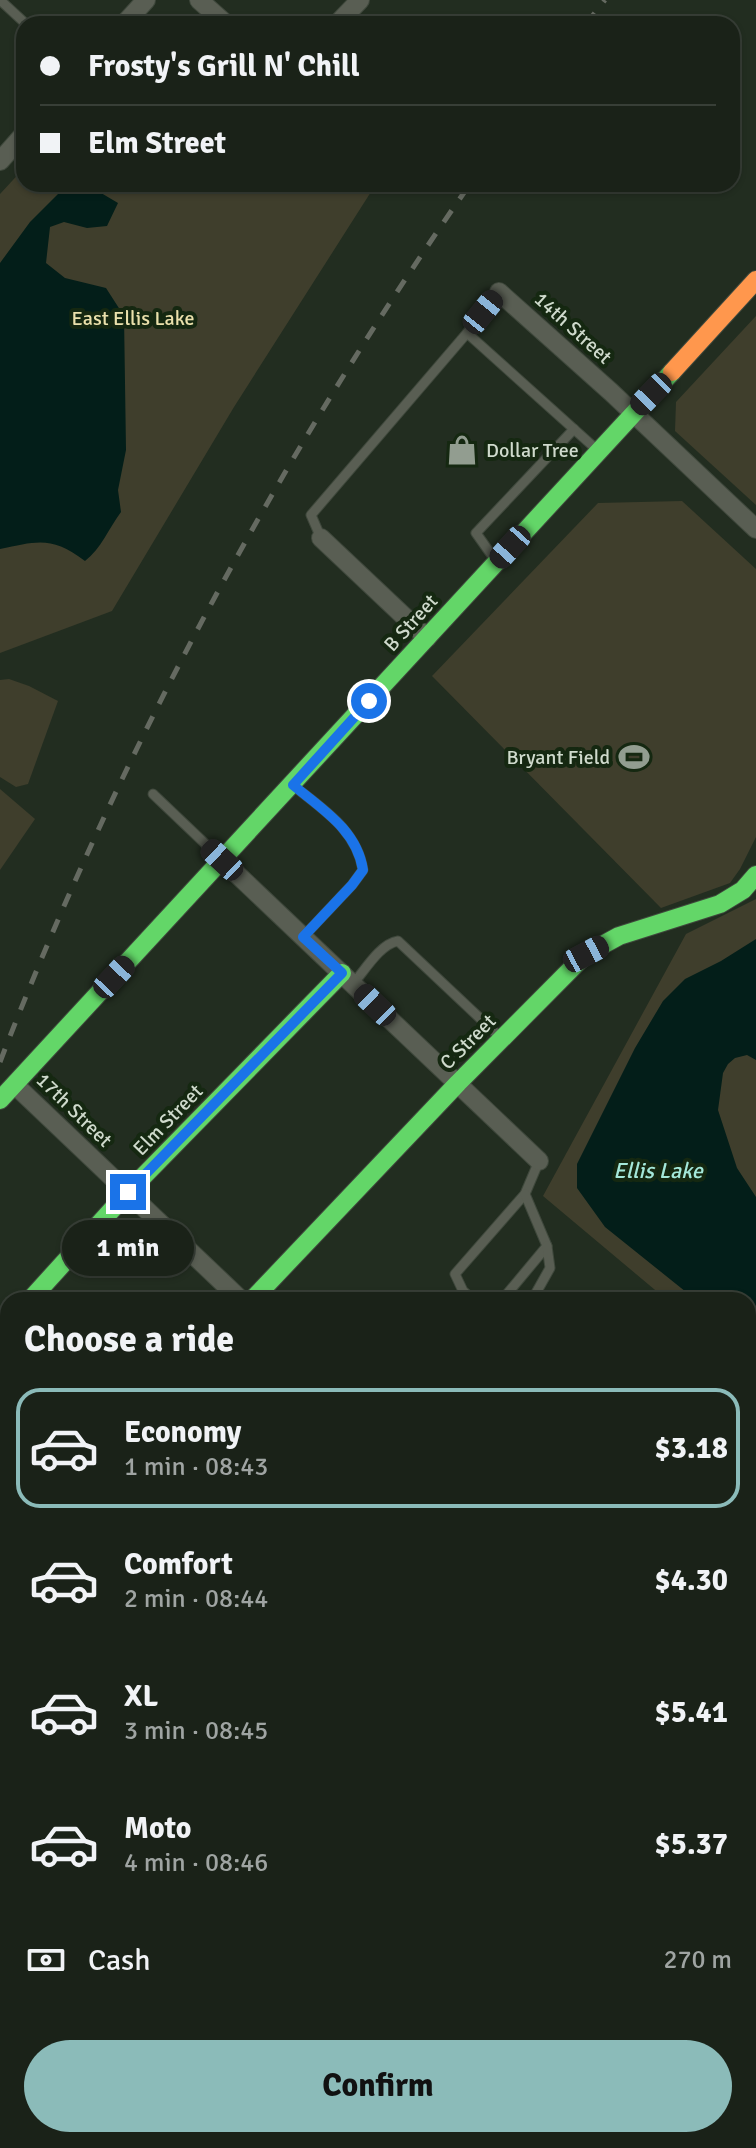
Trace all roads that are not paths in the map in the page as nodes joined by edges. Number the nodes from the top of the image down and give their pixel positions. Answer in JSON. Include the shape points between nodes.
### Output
{"nodes":[{"id":1,"x":0,"y":0,"type":"edge"},
{"id":2,"x":146,"y":0,"type":"edge"},
{"id":3,"x":199,"y":0,"type":"edge"},
{"id":4,"x":360,"y":0,"type":"edge"},
{"id":5,"x":17,"y":16,"type":"edge"},
{"id":6,"x":131,"y":16,"type":"edge"},
{"id":7,"x":217,"y":16,"type":"edge"},
{"id":8,"x":345,"y":16,"type":"edge"},
{"id":9,"x":16,"y":143,"type":"edge"},
{"id":10,"x":0,"y":161,"type":"edge"},
{"id":11,"x":756,"y":280,"type":"edge"},
{"id":12,"x":499,"y":292,"type":"joint"},
{"id":13,"x":467,"y":333,"type":"junction"},
{"id":14,"x":633,"y":413,"type":"junction"},
{"id":15,"x":574,"y":429,"type":"junction"},
{"id":16,"x":598,"y":450,"type":"junction"},
{"id":17,"x":756,"y":529,"type":"edge"},
{"id":18,"x":321,"y":538,"type":"joint"},
{"id":19,"x":496,"y":562,"type":"junction"},
{"id":20,"x":427,"y":638,"type":"junction"},
{"id":21,"x":293,"y":785,"type":"junction"},
{"id":22,"x":153,"y":794,"type":"dead end"},
{"id":23,"x":222,"y":860,"type":"junction"},
{"id":24,"x":756,"y":875,"type":"edge"},
{"id":25,"x":303,"y":937,"type":"junction"},
{"id":26,"x":347,"y":978,"type":"junction"},
{"id":27,"x":502,"y":1039,"type":"junction"},
{"id":28,"x":458,"y":1083,"type":"junction"},
{"id":29,"x":15,"y":1085,"type":"junction"},
{"id":30,"x":0,"y":1100,"type":"edge"},
{"id":31,"x":539,"y":1161,"type":"joint"},
{"id":32,"x":128,"y":1192,"type":"junction"},
{"id":33,"x":525,"y":1194,"type":"junction"},
{"id":34,"x":547,"y":1246,"type":"junction"},
{"id":35,"x":37,"y":1292,"type":"edge"},
{"id":36,"x":233,"y":1292,"type":"edge"},
{"id":37,"x":260,"y":1292,"type":"edge"},
{"id":38,"x":464,"y":1292,"type":"edge"},
{"id":39,"x":509,"y":1292,"type":"edge"},
{"id":40,"x":536,"y":1292,"type":"edge"}],
"edges":[{"from":1,"to":5,"type":"lane"},
{"from":2,"to":6,"type":"street"},
{"from":3,"to":7,"type":"street"},
{"from":4,"to":8,"type":"street"},
{"from":9,"to":10,"type":"street"},
{"from":11,"to":14,"type":"main road","name":"B Street"},
{"from":12,"to":13,"type":"lane"},
{"from":12,"to":14,"type":"street","name":"14th Street"},
{"from":13,"to":15,"type":"lane"},
{"from":13,"to":18,"type":"lane","via":[[311,515]]},
{"from":14,"to":16,"type":"main road","name":"B Street"},
{"from":14,"to":17,"type":"street","name":"14th Street"},
{"from":15,"to":16,"type":"lane"},
{"from":15,"to":19,"type":"lane","via":[[476,533]]},
{"from":16,"to":19,"type":"main road","name":"B Street"},
{"from":18,"to":20,"type":"street"},
{"from":19,"to":20,"type":"main road","name":"B Street"},
{"from":20,"to":21,"type":"main road","name":"B Street"},
{"from":21,"to":23,"type":"main road","name":"B Street"},
{"from":21,"to":25,"type":"lane","via":[[342,825],[360,852],[363,870]]},
{"from":22,"to":23,"type":"lane"},
{"from":23,"to":25,"type":"street"},
{"from":23,"to":29,"type":"main road","name":"B Street"},
{"from":24,"to":27,"type":"main road","name":"C Street","via":[[720,904],[619,936],[586,954]]},
{"from":25,"to":26,"type":"street"},
{"from":26,"to":27,"type":"lane","via":[[398,941]]},
{"from":26,"to":28,"type":"street"},
{"from":26,"to":32,"type":"main road","name":"Elm Street"},
{"from":27,"to":28,"type":"main road","name":"C Street"},
{"from":28,"to":31,"type":"street"},
{"from":28,"to":37,"type":"main road","name":"C Street"},
{"from":29,"to":30,"type":"main road","name":"B Street"},
{"from":29,"to":32,"type":"street","name":"17th Street"},
{"from":31,"to":33,"type":"lane"},
{"from":32,"to":35,"type":"main road","name":"Elm Street"},
{"from":32,"to":36,"type":"street","name":"17th Street"},
{"from":33,"to":34,"type":"lane"},
{"from":33,"to":38,"type":"lane","via":[[455,1274]]},
{"from":34,"to":39,"type":"lane"},
{"from":34,"to":40,"type":"lane","via":[[550,1268]]}]}
